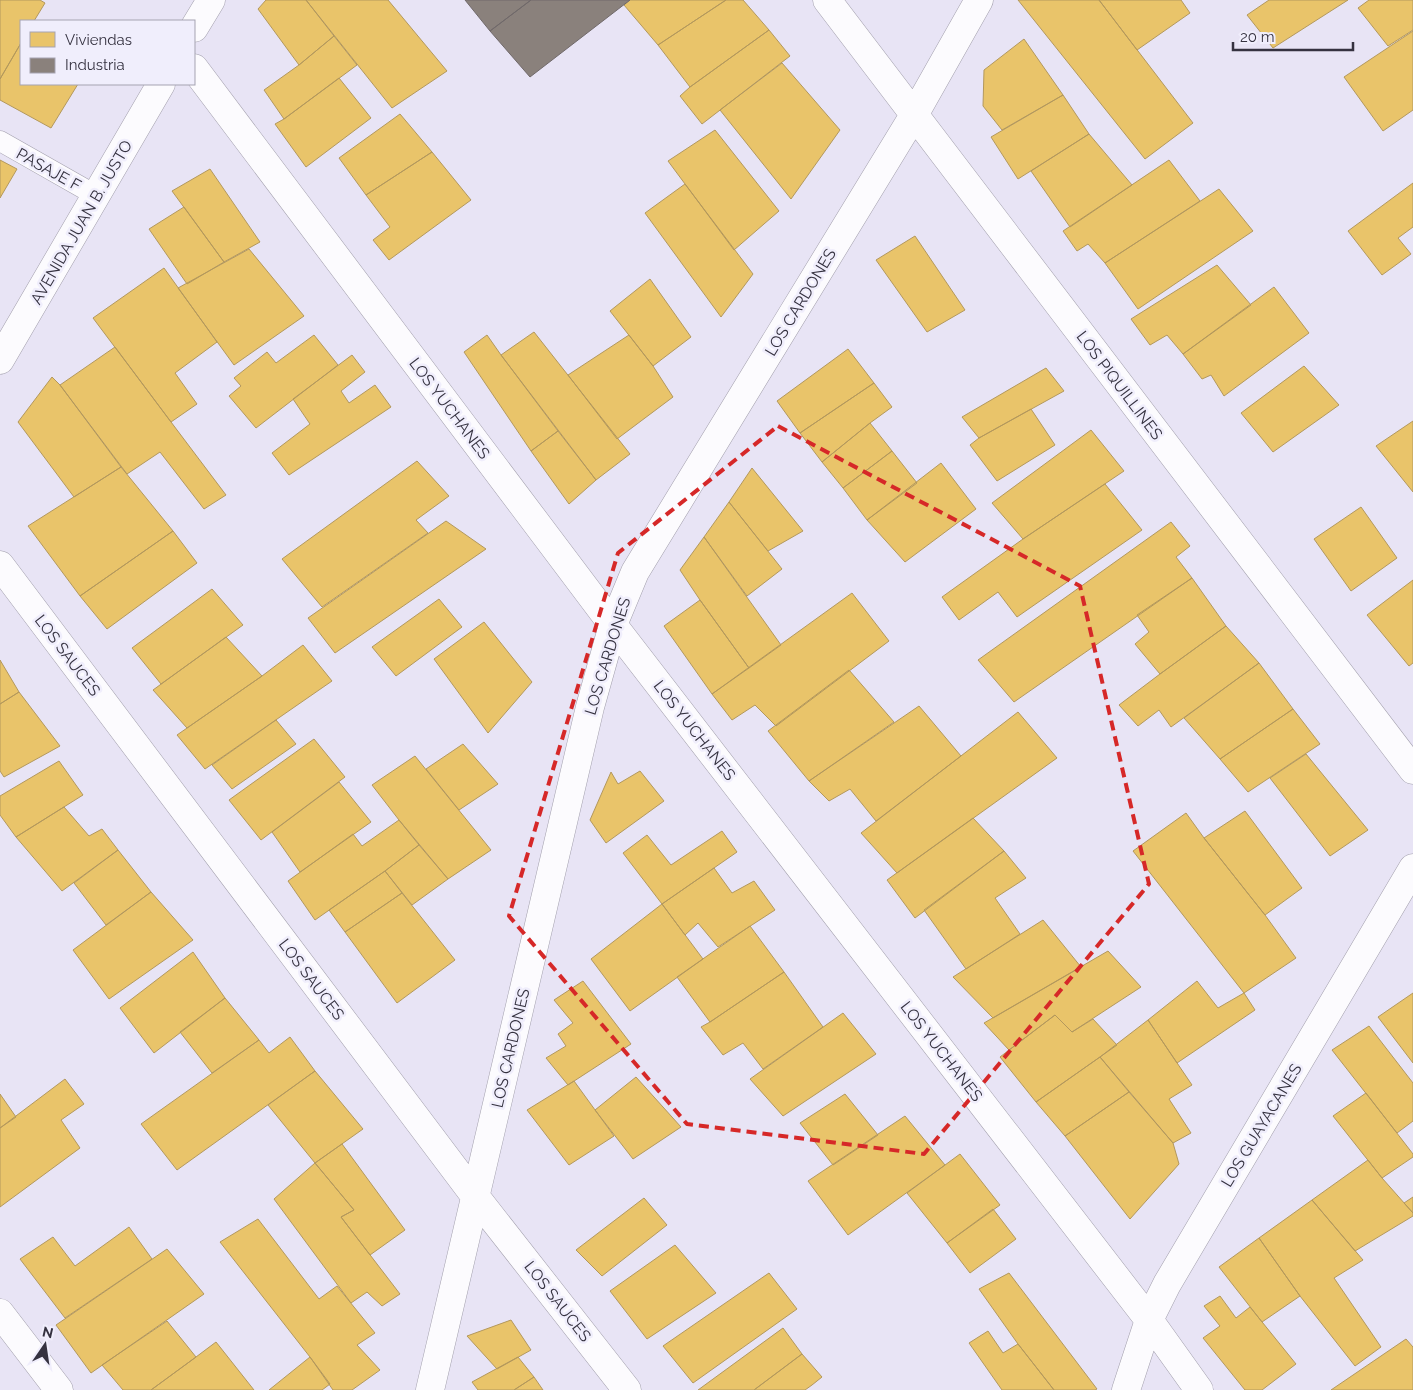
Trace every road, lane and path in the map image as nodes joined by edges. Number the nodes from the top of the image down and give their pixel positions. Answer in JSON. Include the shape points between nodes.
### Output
{"nodes":[{"id":1,"x":210,"y":0,"type":"edge"},
{"id":2,"x":827,"y":0,"type":"edge"},
{"id":3,"x":979,"y":0,"type":"edge"},
{"id":4,"x":195,"y":26,"type":"edge"},
{"id":5,"x":195,"y":69,"type":"edge"},
{"id":6,"x":160,"y":85,"type":"edge"},
{"id":7,"x":914,"y":115,"type":"junction"},
{"id":8,"x":0,"y":142,"type":"edge"},
{"id":9,"x":97,"y":196,"type":"junction"},
{"id":10,"x":0,"y":360,"type":"edge"},
{"id":11,"x":0,"y":565,"type":"edge"},
{"id":12,"x":614,"y":625,"type":"junction"},
{"id":13,"x":1413,"y":770,"type":"edge"},
{"id":14,"x":1413,"y":868,"type":"edge"},
{"id":15,"x":475,"y":1196,"type":"junction"},
{"id":16,"x":0,"y":1313,"type":"edge"},
{"id":17,"x":1149,"y":1320,"type":"junction"},
{"id":18,"x":59,"y":1390,"type":"edge"},
{"id":19,"x":430,"y":1390,"type":"edge"},
{"id":20,"x":627,"y":1390,"type":"edge"},
{"id":21,"x":1126,"y":1390,"type":"edge"},
{"id":22,"x":1199,"y":1390,"type":"edge"}],
"edges":[{"from":1,"to":4,"type":"street"},
{"from":2,"to":7,"type":"street","name":"LOS PIQUILLINES"},
{"from":3,"to":7,"type":"street","name":"LOS CARDONES"},
{"from":5,"to":12,"type":"street","name":"LOS YUCHANES"},
{"from":6,"to":9,"type":"street","name":"AVENIDA JUAN B. JUSTO"},
{"from":7,"to":12,"type":"street","name":"LOS CARDONES","via":[[635,572]]},
{"from":7,"to":13,"type":"street","name":"LOS PIQUILLINES"},
{"from":8,"to":9,"type":"lane","name":"PASAJE F"},
{"from":9,"to":10,"type":"street","name":"AVENIDA JUAN B. JUSTO"},
{"from":11,"to":15,"type":"street","name":"LOS SAUCES"},
{"from":12,"to":15,"type":"street","name":"LOS CARDONES","via":[[590,707]]},
{"from":12,"to":17,"type":"street","name":"LOS YUCHANES"},
{"from":14,"to":17,"type":"street","name":"LOS GUAYACANES","via":[[1167,1284]]},
{"from":15,"to":19,"type":"street","name":"LOS CARDONES"},
{"from":15,"to":20,"type":"street","name":"LOS SAUCES"},
{"from":16,"to":18,"type":"street"},
{"from":17,"to":21,"type":"street","name":"LOS GUAYACANES"},
{"from":17,"to":22,"type":"street","name":"LOS YUCHANES"}]}
